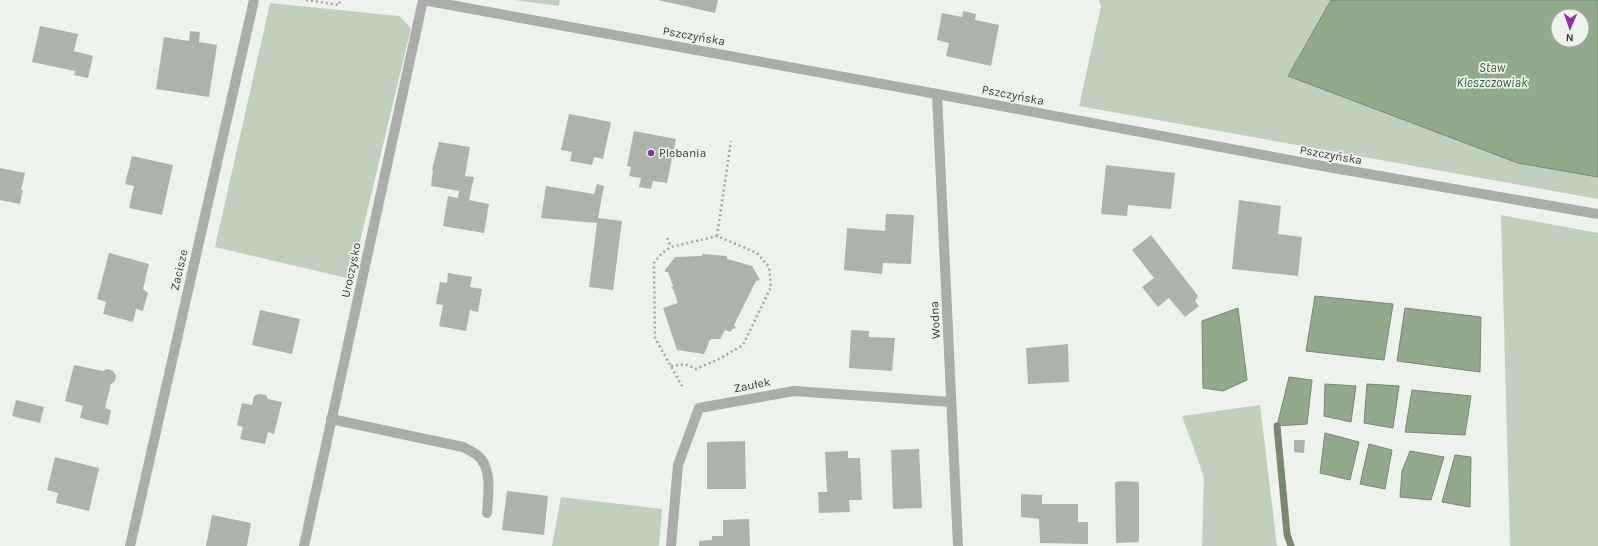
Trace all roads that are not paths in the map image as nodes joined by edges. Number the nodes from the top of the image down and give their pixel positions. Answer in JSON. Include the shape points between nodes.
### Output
{"nodes":[{"id":1,"x":254,"y":0,"type":"edge"},
{"id":2,"x":423,"y":0,"type":"edge"},
{"id":3,"x":937,"y":94,"type":"junction"},
{"id":4,"x":1598,"y":214,"type":"edge"},
{"id":5,"x":951,"y":402,"type":"junction"},
{"id":6,"x":331,"y":419,"type":"junction"},
{"id":7,"x":486,"y":513,"type":"dead end"},
{"id":8,"x":130,"y":546,"type":"edge"},
{"id":9,"x":304,"y":546,"type":"edge"},
{"id":10,"x":671,"y":546,"type":"edge"},
{"id":11,"x":958,"y":546,"type":"edge"}],
"edges":[{"from":1,"to":8,"type":"street","name":"Zacisze"},
{"from":2,"to":3,"type":"street","name":"Pszczyńska"},
{"from":2,"to":6,"type":"street","name":"Uroczysko"},
{"from":3,"to":4,"type":"street","name":"Pszczyńska","via":[[1311,164]]},
{"from":3,"to":5,"type":"street","name":"Wodna"},
{"from":5,"to":10,"type":"street","name":"Zaułek","via":[[794,390],[699,408],[678,465]]},
{"from":5,"to":11,"type":"street","name":"Wodna"},
{"from":6,"to":7,"type":"street","via":[[463,447],[478,456],[489,479]]},
{"from":6,"to":9,"type":"street","name":"Uroczysko"}]}
